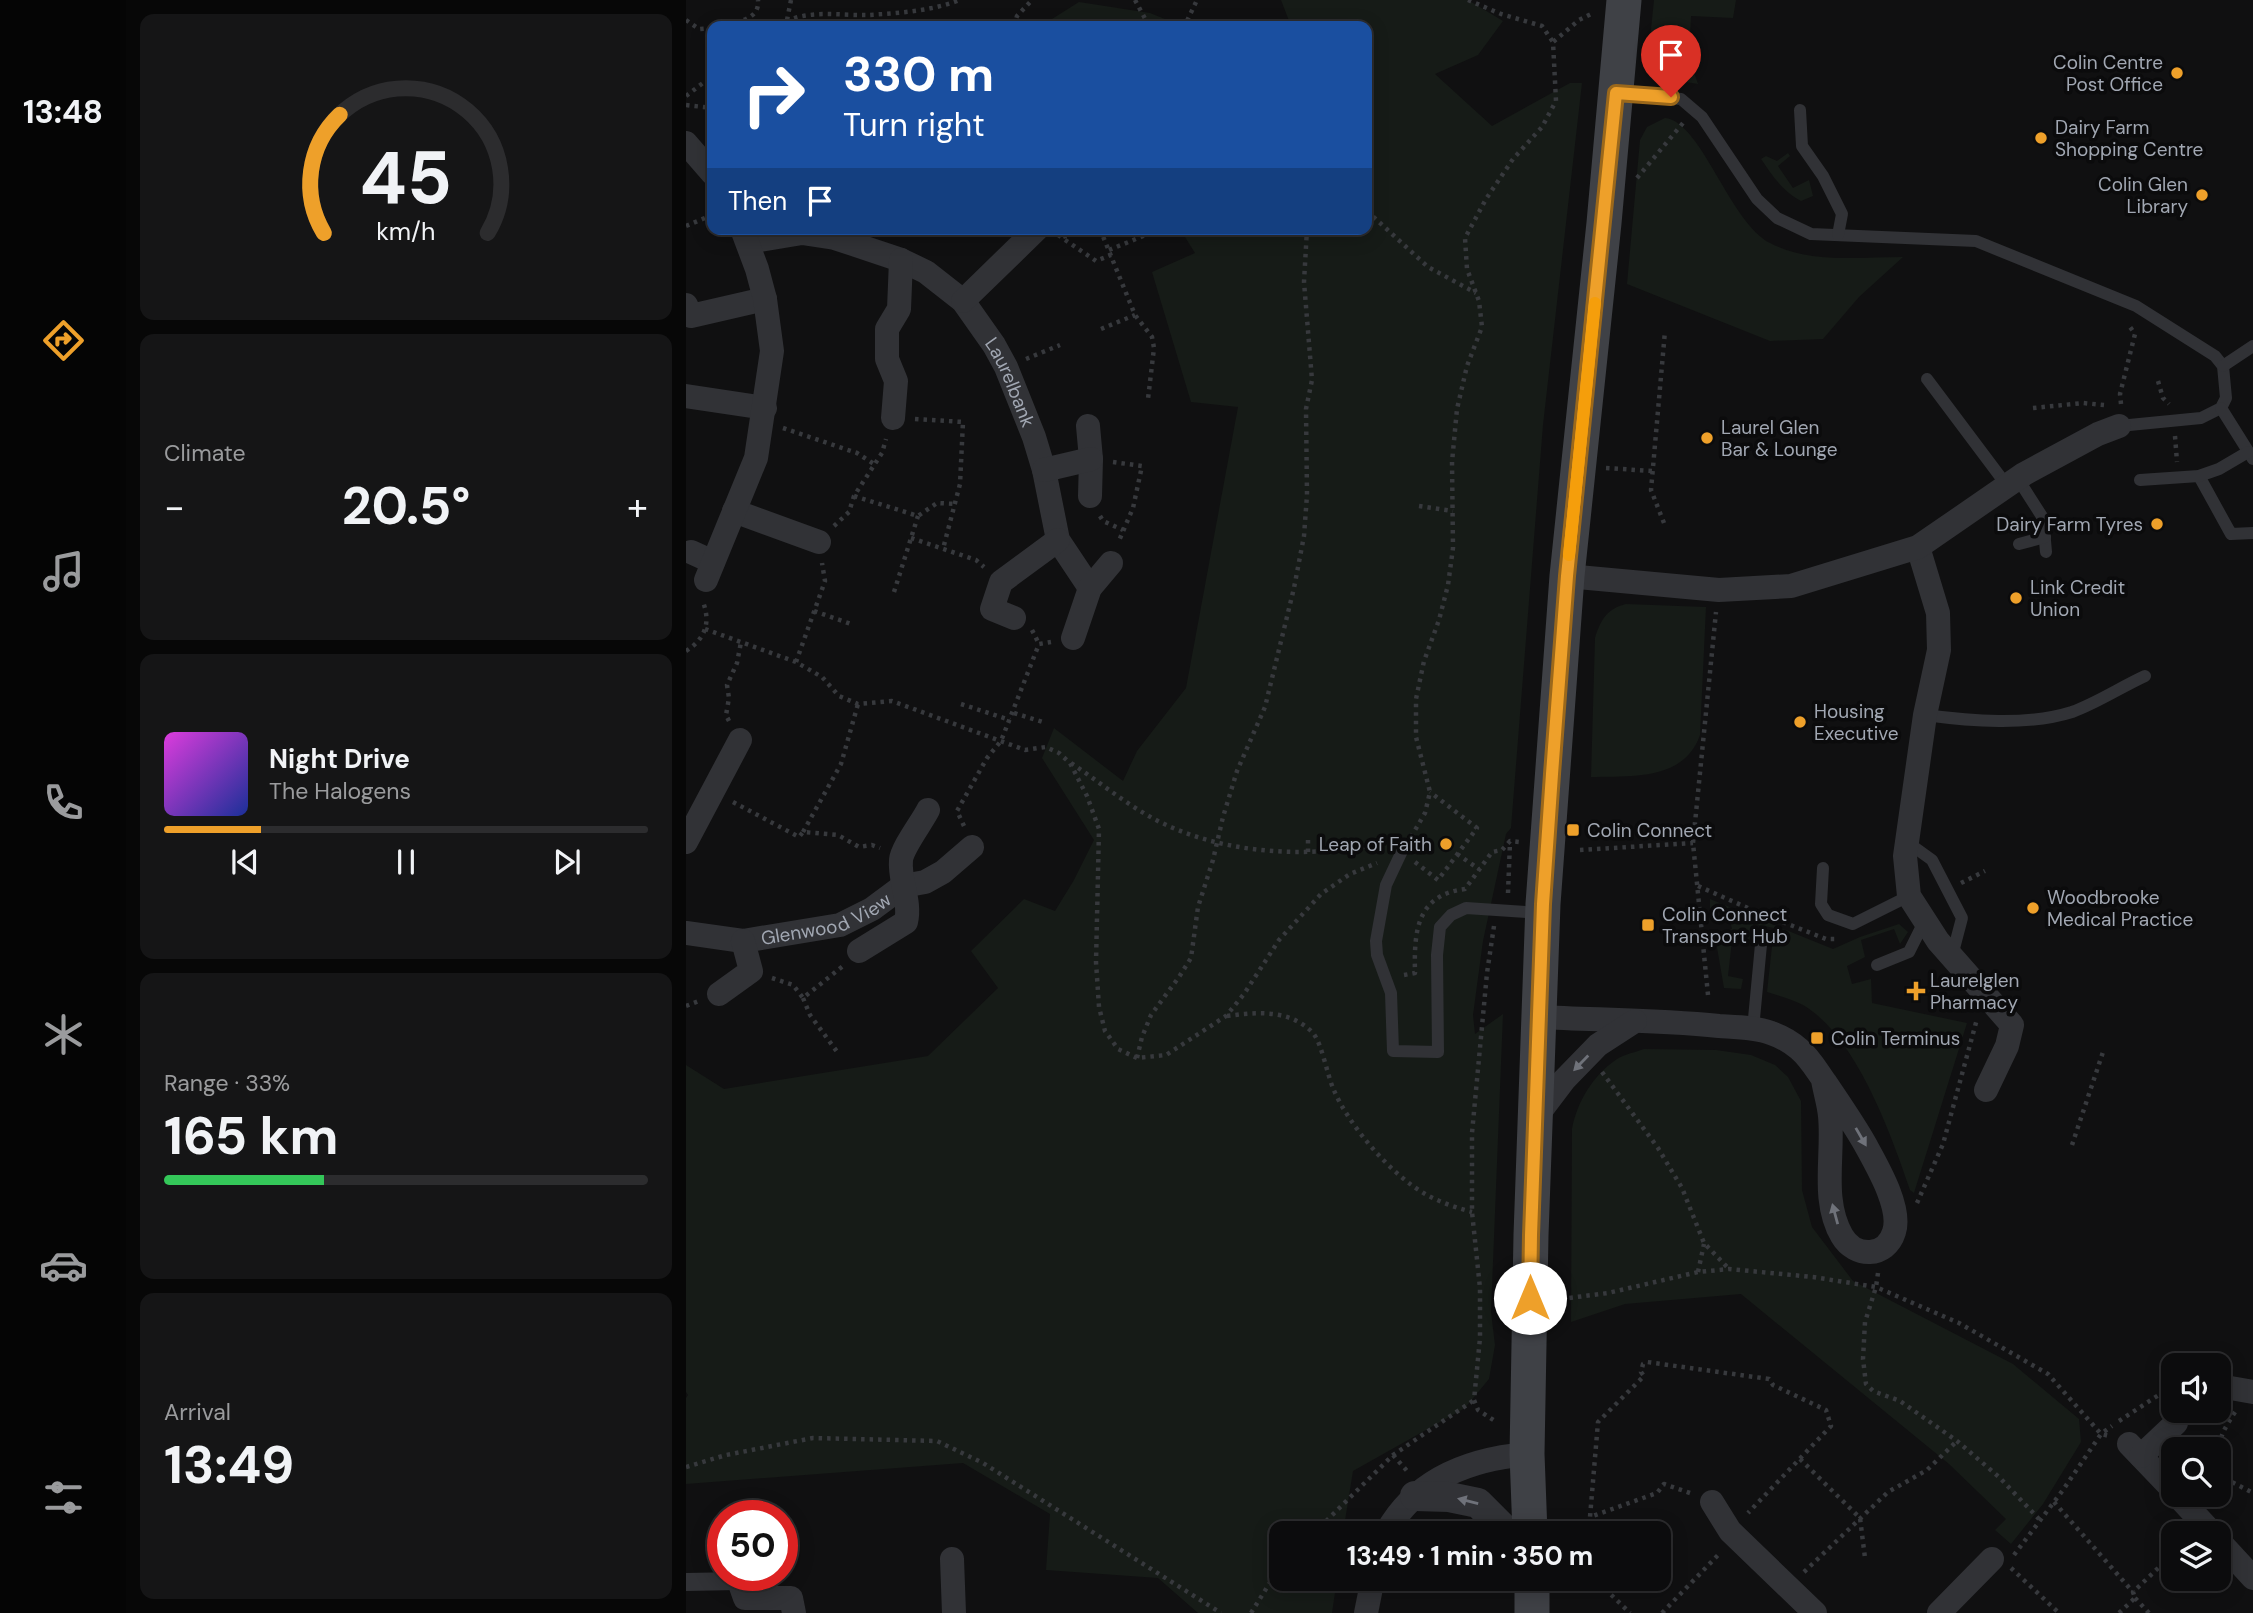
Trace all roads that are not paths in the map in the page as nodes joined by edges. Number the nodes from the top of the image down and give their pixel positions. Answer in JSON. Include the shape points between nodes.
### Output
{"nodes":[{"id":1,"x":1610,"y":5,"type":"edge"},
{"id":2,"x":1616,"y":93,"type":"junction"},
{"id":3,"x":1800,"y":110,"type":"dead end"},
{"id":4,"x":686,"y":143,"type":"edge"},
{"id":5,"x":707,"y":167,"type":"edge"},
{"id":6,"x":764,"y":235,"type":"edge"},
{"id":7,"x":841,"y":235,"type":"edge"},
{"id":8,"x":1031,"y":235,"type":"edge"},
{"id":9,"x":1838,"y":235,"type":"junction"},
{"id":10,"x":745,"y":236,"type":"edge"},
{"id":11,"x":901,"y":260,"type":"junction"},
{"id":12,"x":765,"y":299,"type":"junction"},
{"id":13,"x":963,"y":300,"type":"junction"},
{"id":14,"x":686,"y":305,"type":"edge"},
{"id":15,"x":2253,"y":346,"type":"edge"},
{"id":16,"x":2223,"y":366,"type":"junction"},
{"id":17,"x":1927,"y":379,"type":"dead end"},
{"id":18,"x":686,"y":397,"type":"edge"},
{"id":19,"x":2221,"y":408,"type":"junction"},
{"id":20,"x":764,"y":414,"type":"junction"},
{"id":21,"x":893,"y":418,"type":"road end"},
{"id":22,"x":1087,"y":426,"type":"dead end"},
{"id":23,"x":2119,"y":426,"type":"joint"},
{"id":24,"x":2250,"y":455,"type":"edge"},
{"id":25,"x":1091,"y":458,"type":"junction"},
{"id":26,"x":1044,"y":470,"type":"junction"},
{"id":27,"x":2199,"y":476,"type":"junction"},
{"id":28,"x":2140,"y":480,"type":"dead end"},
{"id":29,"x":2013,"y":483,"type":"junction"},
{"id":30,"x":1090,"y":496,"type":"dead end"},
{"id":31,"x":734,"y":511,"type":"junction"},
{"id":32,"x":2253,"y":533,"type":"edge"},
{"id":33,"x":2045,"y":537,"type":"junction"},
{"id":34,"x":1058,"y":540,"type":"junction"},
{"id":35,"x":819,"y":542,"type":"road end"},
{"id":36,"x":2019,"y":544,"type":"dead end"},
{"id":37,"x":1918,"y":547,"type":"junction"},
{"id":38,"x":2046,"y":552,"type":"dead end"},
{"id":39,"x":1111,"y":563,"type":"road end"},
{"id":40,"x":702,"y":572,"type":"road end"},
{"id":41,"x":1567,"y":576,"type":"junction"},
{"id":42,"x":1090,"y":589,"type":"junction"},
{"id":43,"x":1014,"y":618,"type":"dead end"},
{"id":44,"x":1073,"y":638,"type":"road end"},
{"id":45,"x":2145,"y":676,"type":"dead end"},
{"id":46,"x":1925,"y":715,"type":"junction"},
{"id":47,"x":740,"y":740,"type":"road end"},
{"id":48,"x":928,"y":810,"type":"dead end"},
{"id":49,"x":686,"y":842,"type":"edge"},
{"id":50,"x":1907,"y":842,"type":"junction"},
{"id":51,"x":972,"y":847,"type":"road end"},
{"id":52,"x":1403,"y":849,"type":"road end"},
{"id":53,"x":1823,"y":868,"type":"dead end"},
{"id":54,"x":903,"y":886,"type":"junction"},
{"id":55,"x":1909,"y":896,"type":"junction"},
{"id":56,"x":1543,"y":913,"type":"junction"},
{"id":57,"x":1924,"y":922,"type":"junction"},
{"id":58,"x":686,"y":933,"type":"edge"},
{"id":59,"x":1762,"y":934,"type":"dead end"},
{"id":60,"x":743,"y":941,"type":"junction"},
{"id":61,"x":859,"y":951,"type":"road end"},
{"id":62,"x":1952,"y":957,"type":"junction"},
{"id":63,"x":1877,"y":965,"type":"dead end"},
{"id":64,"x":719,"y":994,"type":"dead end"},
{"id":65,"x":1539,"y":1017,"type":"junction"},
{"id":66,"x":1635,"y":1021,"type":"junction"},
{"id":67,"x":1753,"y":1029,"type":"junction"},
{"id":68,"x":1823,"y":1080,"type":"junction"},
{"id":69,"x":1986,"y":1090,"type":"dead end"},
{"id":70,"x":1536,"y":1117,"type":"junction"},
{"id":71,"x":2231,"y":1388,"type":"edge"},
{"id":72,"x":2251,"y":1391,"type":"edge"},
{"id":73,"x":2176,"y":1423,"type":"dead end"},
{"id":74,"x":1527,"y":1454,"type":"junction"},
{"id":75,"x":2161,"y":1478,"type":"edge"},
{"id":76,"x":1412,"y":1484,"type":"junction"},
{"id":77,"x":1712,"y":1502,"type":"road end"},
{"id":78,"x":2188,"y":1507,"type":"edge"},
{"id":79,"x":1394,"y":1521,"type":"edge"},
{"id":80,"x":1496,"y":1521,"type":"edge"},
{"id":81,"x":1530,"y":1521,"type":"edge"},
{"id":82,"x":2201,"y":1521,"type":"edge"},
{"id":83,"x":2231,"y":1554,"type":"edge"},
{"id":84,"x":952,"y":1559,"type":"dead end"},
{"id":85,"x":1992,"y":1559,"type":"dead end"},
{"id":86,"x":2253,"y":1577,"type":"edge"},
{"id":87,"x":686,"y":1582,"type":"edge"},
{"id":88,"x":707,"y":1582,"type":"edge"},
{"id":89,"x":742,"y":1591,"type":"edge"},
{"id":90,"x":1370,"y":1591,"type":"edge"},
{"id":91,"x":1532,"y":1591,"type":"edge"},
{"id":92,"x":794,"y":1613,"type":"edge"},
{"id":93,"x":954,"y":1613,"type":"edge"},
{"id":94,"x":1366,"y":1613,"type":"edge"},
{"id":95,"x":1532,"y":1613,"type":"edge"},
{"id":96,"x":1815,"y":1613,"type":"edge"},
{"id":97,"x":1939,"y":1613,"type":"edge"}],
"edges":[{"from":1,"to":2,"type":"main road"},
{"from":2,"to":9,"type":"lane","via":[[1681,99],[1702,117],[1756,199],[1777,218],[1811,234]]},
{"from":2,"to":41,"type":"main road"},
{"from":3,"to":9,"type":"lane","via":[[1802,146],[1842,214]]},
{"from":4,"to":5,"type":"street"},
{"from":6,"to":10,"type":"street","name":"Laurelbank"},
{"from":7,"to":11,"type":"street","name":"Laurelbank"},
{"from":8,"to":13,"type":"street"},
{"from":9,"to":16,"type":"lane","via":[[1976,241],[2136,306]]},
{"from":10,"to":12,"type":"street","name":"Laurelbank"},
{"from":11,"to":13,"type":"street","name":"Laurelbank"},
{"from":11,"to":21,"type":"street","via":[[899,309],[887,329],[887,359],[895,381]]},
{"from":12,"to":14,"type":"street","via":[[691,316]]},
{"from":12,"to":20,"type":"street","name":"Laurelbank","via":[[772,351]]},
{"from":13,"to":26,"type":"street","name":"Laurelbank","via":[[1006,367]]},
{"from":15,"to":16,"type":"lane"},
{"from":16,"to":19,"type":"lane","via":[[2226,397]]},
{"from":17,"to":29,"type":"lane"},
{"from":18,"to":20,"type":"street"},
{"from":19,"to":23,"type":"lane","via":[[2201,418]]},
{"from":19,"to":24,"type":"lane"},
{"from":20,"to":31,"type":"street","name":"Laurelbank","via":[[756,458]]},
{"from":22,"to":25,"type":"street"},
{"from":23,"to":29,"type":"street"},
{"from":24,"to":27,"type":"lane"},
{"from":25,"to":26,"type":"street"},
{"from":25,"to":30,"type":"street"},
{"from":26,"to":34,"type":"street","name":"Laurelbank"},
{"from":27,"to":28,"type":"lane"},
{"from":27,"to":32,"type":"lane","via":[[2231,534]]},
{"from":29,"to":33,"type":"lane","via":[[2043,519]]},
{"from":29,"to":37,"type":"street"},
{"from":31,"to":35,"type":"street"},
{"from":31,"to":40,"type":"street","name":"Laurelbank"},
{"from":33,"to":36,"type":"lane"},
{"from":33,"to":38,"type":"lane"},
{"from":34,"to":42,"type":"street","name":"Laurelbank"},
{"from":34,"to":43,"type":"street","via":[[1001,582],[992,609]]},
{"from":37,"to":41,"type":"street","via":[[1791,586],[1719,590]]},
{"from":37,"to":46,"type":"street","via":[[1938,613],[1939,650]]},
{"from":39,"to":42,"type":"street"},
{"from":41,"to":56,"type":"main road"},
{"from":42,"to":44,"type":"street"},
{"from":45,"to":46,"type":"lane","via":[[2075,711],[2049,718],[1966,720]]},
{"from":46,"to":50,"type":"street"},
{"from":47,"to":49,"type":"street"},
{"from":48,"to":54,"type":"street","name":"Glenwood View","via":[[901,857]]},
{"from":50,"to":55,"type":"street"},
{"from":50,"to":62,"type":"lane","via":[[1932,860],[1962,918]]},
{"from":51,"to":54,"type":"street","name":"Glenwood View","via":[[943,872]]},
{"from":52,"to":56,"type":"lane","via":[[1386,885],[1376,941],[1391,993],[1393,1051],[1438,1052],[1437,955],[1440,927],[1451,915],[1466,908]]},
{"from":53,"to":55,"type":"lane","via":[[1821,904],[1828,915],[1853,924]]},
{"from":54,"to":60,"type":"street","name":"Glenwood View","via":[[872,909],[839,925]]},
{"from":54,"to":61,"type":"street","name":"Glenwood View","via":[[909,910],[906,922]]},
{"from":55,"to":57,"type":"street"},
{"from":56,"to":65,"type":"main road"},
{"from":57,"to":62,"type":"street"},
{"from":57,"to":63,"type":"lane","via":[[1909,952]]},
{"from":58,"to":60,"type":"street","name":"Glenwood View"},
{"from":59,"to":67,"type":"lane"},
{"from":60,"to":64,"type":"street","name":"Glenwood View","via":[[751,971]]},
{"from":62,"to":69,"type":"street","via":[[2012,1025]]},
{"from":65,"to":66,"type":"street"},
{"from":65,"to":70,"type":"main road"},
{"from":66,"to":67,"type":"street"},
{"from":66,"to":70,"type":"street","one_way":true,"via":[[1598,1045]]},
{"from":67,"to":68,"type":"street","via":[[1772,1033],[1799,1049]]},
{"from":68,"to":68,"type":"street","one_way":true,"via":[[1869,1151],[1894,1205],[1897,1223],[1892,1239],[1881,1251],[1867,1254],[1854,1249],[1833,1213],[1830,1117]]},
{"from":70,"to":74,"type":"main road"},
{"from":71,"to":72,"type":"street"},
{"from":73,"to":75,"type":"street","via":[[2135,1450]]},
{"from":74,"to":76,"type":"street","via":[[1498,1456],[1456,1469],[1423,1489]]},
{"from":74,"to":81,"type":"main road"},
{"from":76,"to":79,"type":"street"},
{"from":80,"to":76,"type":"street","one_way":true,"via":[[1478,1503]]},
{"from":77,"to":96,"type":"street","via":[[1733,1534]]},
{"from":78,"to":82,"type":"street"},
{"from":83,"to":86,"type":"street"},
{"from":84,"to":93,"type":"street"},
{"from":85,"to":97,"type":"street"},
{"from":87,"to":88,"type":"street"},
{"from":89,"to":92,"type":"street","via":[[745,1598],[790,1598]]},
{"from":90,"to":94,"type":"street"},
{"from":91,"to":95,"type":"main road"}]}
